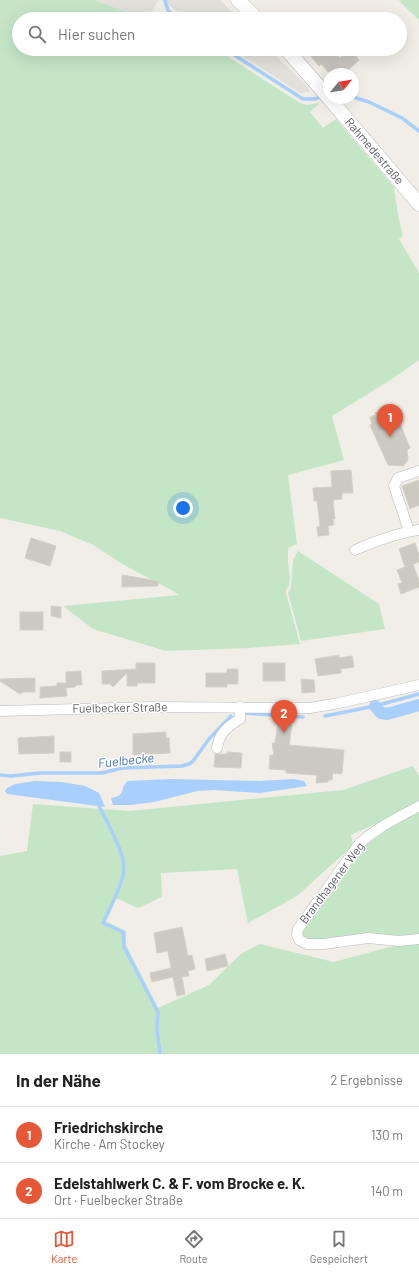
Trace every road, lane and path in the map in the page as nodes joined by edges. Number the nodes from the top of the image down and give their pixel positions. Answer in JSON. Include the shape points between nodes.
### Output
{"nodes":[{"id":1,"x":238,"y":0,"type":"edge"},
{"id":2,"x":250,"y":12,"type":"edge"},
{"id":3,"x":292,"y":56,"type":"edge"},
{"id":4,"x":323,"y":90,"type":"edge"},
{"id":5,"x":335,"y":104,"type":"edge"},
{"id":6,"x":419,"y":204,"type":"edge"},
{"id":7,"x":419,"y":471,"type":"edge"},
{"id":8,"x":414,"y":530,"type":"edge"},
{"id":9,"x":355,"y":550,"type":"dead end"},
{"id":10,"x":419,"y":685,"type":"edge"},
{"id":11,"x":240,"y":707,"type":"junction"},
{"id":12,"x":0,"y":711,"type":"edge"},
{"id":13,"x":217,"y":748,"type":"dead end"},
{"id":14,"x":419,"y":806,"type":"edge"},
{"id":15,"x":419,"y":938,"type":"edge"}],
"edges":[{"from":1,"to":2,"type":"main road"},
{"from":3,"to":4,"type":"main road","name":"Rahmedestraße"},
{"from":5,"to":6,"type":"main road","name":"Rahmedestraße"},
{"from":7,"to":8,"type":"street","via":[[398,478],[394,486]]},
{"from":8,"to":9,"type":"street"},
{"from":10,"to":11,"type":"street","name":"Fuelbecker Straße","via":[[310,708]]},
{"from":11,"to":12,"type":"street","name":"Fuelbecker Straße","via":[[155,706]]},
{"from":11,"to":13,"type":"street","via":[[240,718],[222,733]]},
{"from":14,"to":15,"type":"street","name":"Brandhagener Weg","via":[[374,831],[359,844],[298,929],[297,935],[299,940],[307,944],[368,938]]}]}
